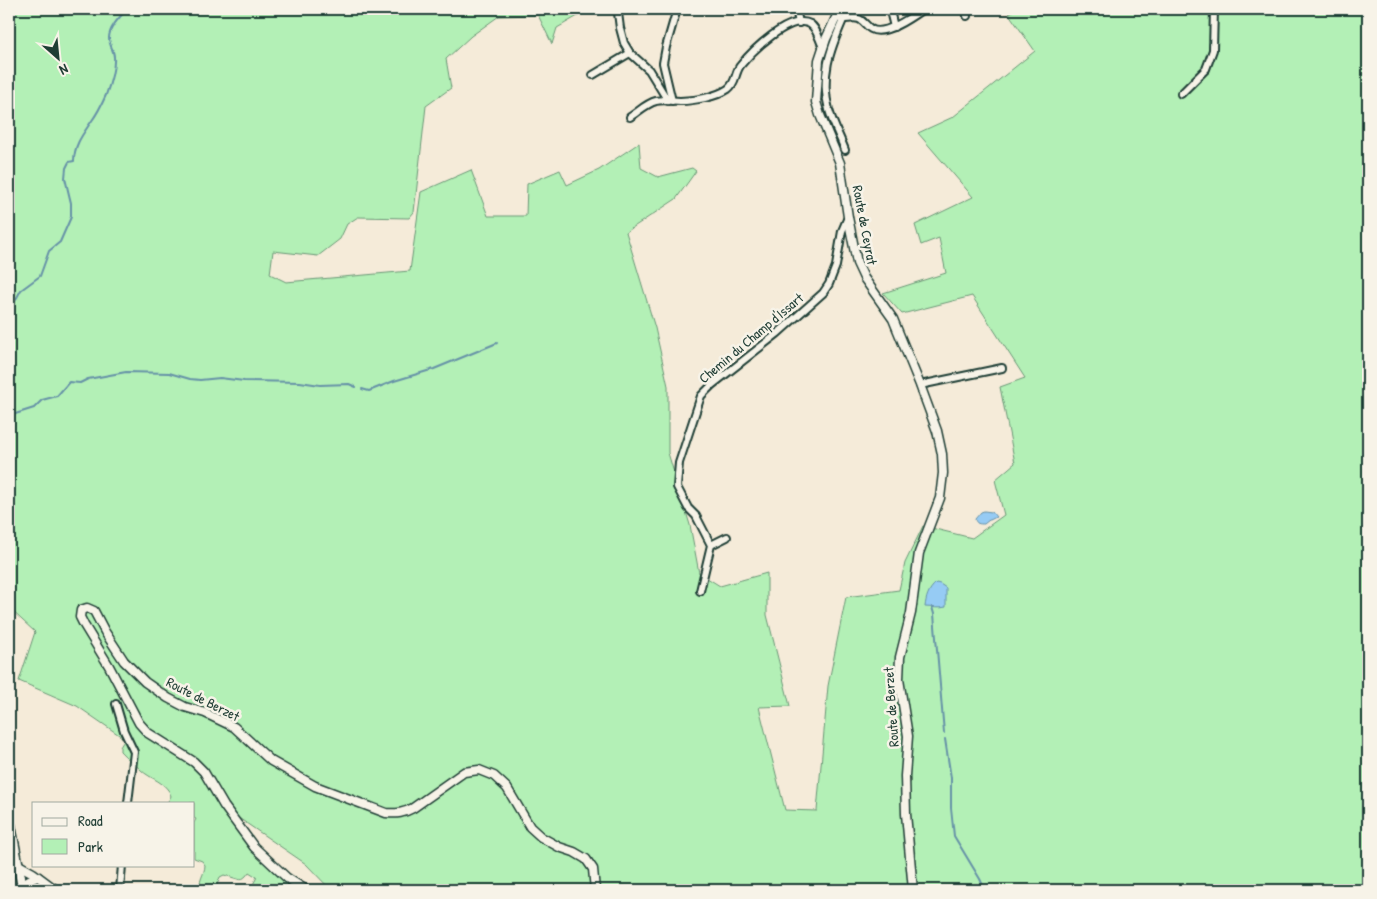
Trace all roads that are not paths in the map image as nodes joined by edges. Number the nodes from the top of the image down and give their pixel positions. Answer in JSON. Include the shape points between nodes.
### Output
{"nodes":[{"id":1,"x":676,"y":9,"type":"edge"},
{"id":2,"x":796,"y":9,"type":"edge"},
{"id":3,"x":840,"y":9,"type":"edge"},
{"id":4,"x":895,"y":9,"type":"edge"},
{"id":5,"x":923,"y":9,"type":"edge"},
{"id":6,"x":1214,"y":9,"type":"edge"},
{"id":7,"x":618,"y":13,"type":"dead end"},
{"id":8,"x":834,"y":18,"type":"junction"},
{"id":9,"x":843,"y":20,"type":"junction"},
{"id":10,"x":798,"y":23,"type":"junction"},
{"id":11,"x":894,"y":27,"type":"junction"},
{"id":12,"x":823,"y":47,"type":"junction"},
{"id":13,"x":630,"y":53,"type":"junction"},
{"id":14,"x":593,"y":75,"type":"dead end"},
{"id":15,"x":1181,"y":94,"type":"dead end"},
{"id":16,"x":670,"y":101,"type":"junction"},
{"id":17,"x":630,"y":117,"type":"dead end"},
{"id":18,"x":845,"y":150,"type":"dead end"},
{"id":19,"x":848,"y":217,"type":"junction"},
{"id":20,"x":1002,"y":368,"type":"dead end"},
{"id":21,"x":920,"y":385,"type":"junction"},
{"id":22,"x":727,"y":537,"type":"dead end"},
{"id":23,"x":711,"y":545,"type":"junction"},
{"id":24,"x":918,"y":554,"type":"joint"},
{"id":25,"x":700,"y":591,"type":"dead end"},
{"id":26,"x":116,"y":704,"type":"dead end"},
{"id":27,"x":128,"y":802,"type":"edge"},
{"id":28,"x":9,"y":818,"type":"edge"},
{"id":29,"x":17,"y":864,"type":"junction"},
{"id":30,"x":117,"y":866,"type":"edge"},
{"id":31,"x":122,"y":866,"type":"edge"},
{"id":32,"x":121,"y":876,"type":"junction"},
{"id":33,"x":38,"y":877,"type":"junction"},
{"id":34,"x":22,"y":888,"type":"edge"},
{"id":35,"x":56,"y":890,"type":"edge"},
{"id":36,"x":120,"y":890,"type":"edge"},
{"id":37,"x":306,"y":890,"type":"edge"},
{"id":38,"x":594,"y":890,"type":"edge"},
{"id":39,"x":913,"y":890,"type":"edge"}],
"edges":[{"from":1,"to":16,"type":"street","via":[[663,64]]},
{"from":2,"to":10,"type":"street"},
{"from":3,"to":8,"type":"street","name":"Route de Ceyrat"},
{"from":4,"to":11,"type":"street","via":[[891,15]]},
{"from":5,"to":11,"type":"street"},
{"from":6,"to":15,"type":"street","via":[[1213,50],[1206,69]]},
{"from":7,"to":13,"type":"street","via":[[624,43]]},
{"from":8,"to":9,"type":"street"},
{"from":8,"to":12,"type":"street","name":"Route de Ceyrat"},
{"from":9,"to":11,"type":"street","via":[[860,20],[875,31]]},
{"from":9,"to":18,"type":"street","via":[[828,57],[826,99]]},
{"from":10,"to":12,"type":"street","via":[[809,24]]},
{"from":10,"to":16,"type":"street","via":[[772,35],[754,50],[739,67],[728,89],[700,99]]},
{"from":12,"to":19,"type":"street","name":"Route de Ceyrat","via":[[816,102],[840,163]]},
{"from":13,"to":14,"type":"street"},
{"from":13,"to":16,"type":"street","via":[[649,70]]},
{"from":16,"to":17,"type":"street","via":[[656,101]]},
{"from":19,"to":21,"type":"street","name":"Route de Ceyrat","via":[[857,263],[893,319]]},
{"from":19,"to":23,"type":"street","name":"Chemin du Champ d'Issart","via":[[836,266],[823,293],[701,396],[679,463],[677,487]]},
{"from":20,"to":21,"type":"street"},
{"from":21,"to":24,"type":"street","name":"Route de Ceyrat","via":[[937,431],[943,473],[940,498]]},
{"from":22,"to":23,"type":"street"},
{"from":23,"to":25,"type":"street"},
{"from":24,"to":39,"type":"street","name":"Route de Berzet","via":[[911,612],[900,657],[908,736],[906,814]]},
{"from":26,"to":27,"type":"street","via":[[134,752]]},
{"from":28,"to":29,"type":"main road"},
{"from":29,"to":33,"type":"street"},
{"from":29,"to":34,"type":"main road"},
{"from":30,"to":32,"type":"street"},
{"from":31,"to":32,"type":"street"},
{"from":32,"to":36,"type":"street"},
{"from":33,"to":34,"type":"street","via":[[29,880]]},
{"from":33,"to":35,"type":"street"},
{"from":37,"to":38,"type":"street","name":"Route de Berzet","via":[[287,878],[254,847],[194,762],[148,733],[139,723],[84,625],[81,610],[94,611],[124,661],[145,682],[168,698],[234,727],[271,761],[315,786],[396,814],[413,808],[464,772],[478,770],[494,776],[507,788],[530,827],[541,837],[586,859],[593,868]]}]}
